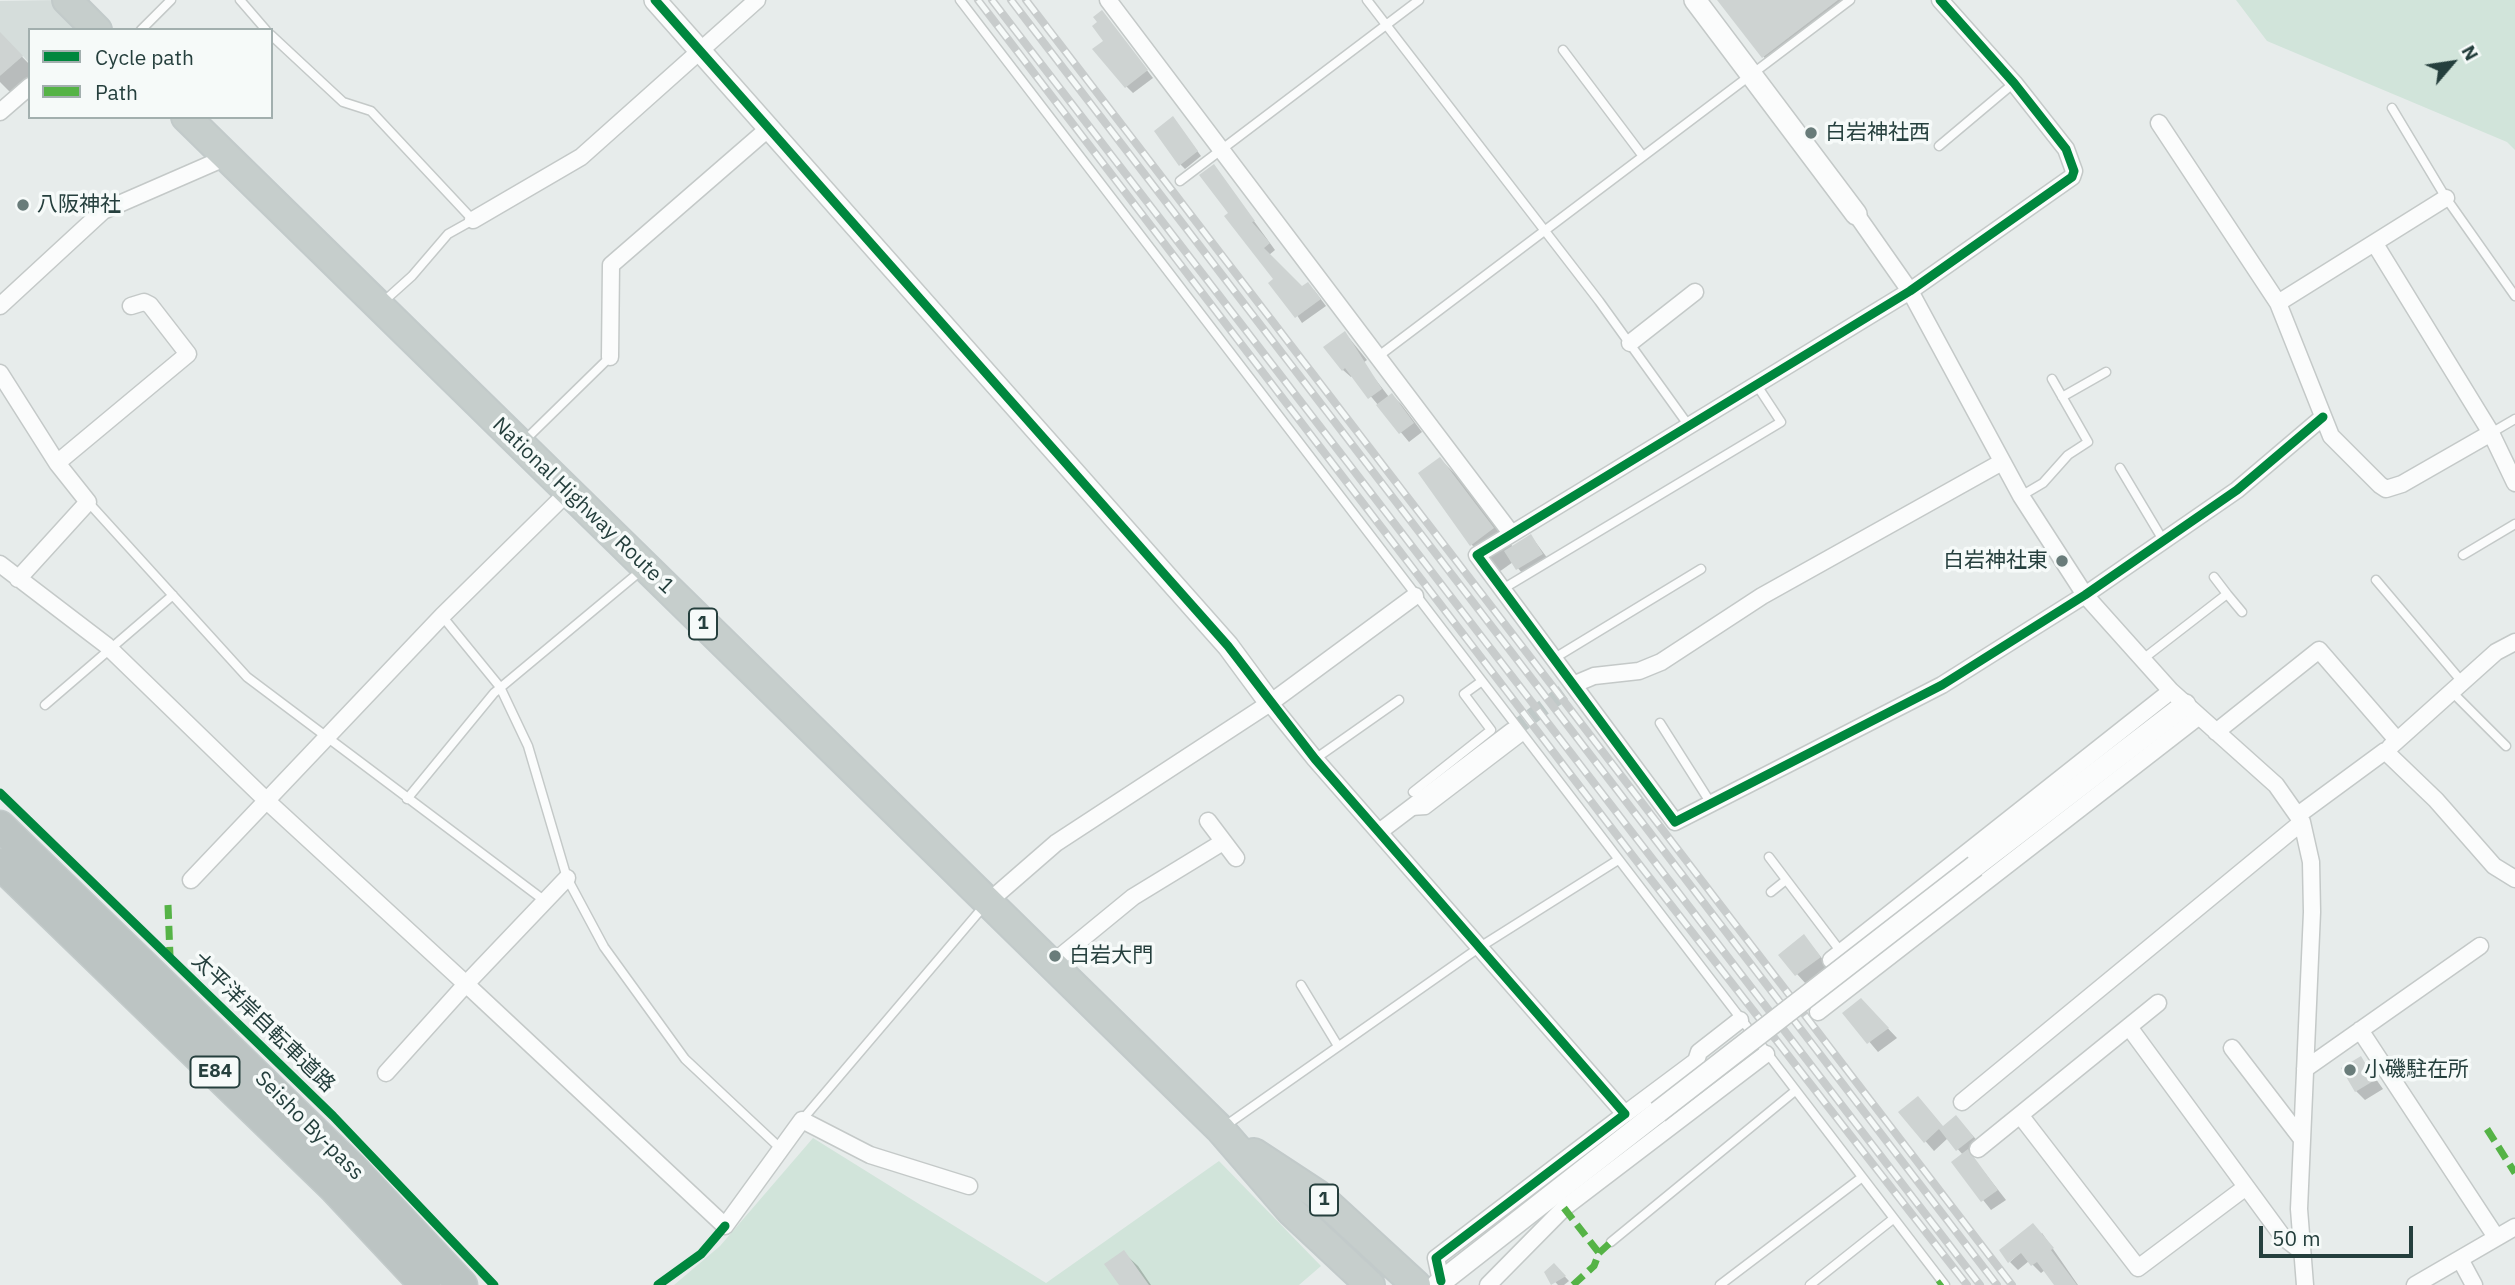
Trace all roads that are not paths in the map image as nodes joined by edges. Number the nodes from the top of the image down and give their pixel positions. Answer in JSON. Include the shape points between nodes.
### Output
{"nodes":[{"id":1,"x":67,"y":0,"type":"edge"},
{"id":2,"x":170,"y":0,"type":"edge"},
{"id":3,"x":240,"y":0,"type":"edge"},
{"id":4,"x":655,"y":0,"type":"edge"},
{"id":5,"x":757,"y":0,"type":"edge"},
{"id":6,"x":960,"y":0,"type":"edge"},
{"id":7,"x":1108,"y":0,"type":"edge"},
{"id":8,"x":1367,"y":0,"type":"edge"},
{"id":9,"x":1419,"y":0,"type":"edge"},
{"id":10,"x":1695,"y":0,"type":"edge"},
{"id":11,"x":1850,"y":0,"type":"edge"},
{"id":12,"x":1940,"y":0,"type":"edge"},
{"id":13,"x":1386,"y":25,"type":"junction"},
{"id":14,"x":94,"y":28,"type":"edge"},
{"id":15,"x":143,"y":28,"type":"edge"},
{"id":16,"x":263,"y":28,"type":"edge"},
{"id":17,"x":273,"y":37,"type":"edge"},
{"id":18,"x":1563,"y":50,"type":"dead end"},
{"id":19,"x":702,"y":51,"type":"junction"},
{"id":20,"x":1750,"y":74,"type":"junction"},
{"id":21,"x":2014,"y":83,"type":"junction"},
{"id":22,"x":28,"y":88,"type":"edge"},
{"id":23,"x":2392,"y":108,"type":"dead end"},
{"id":24,"x":0,"y":112,"type":"edge"},
{"id":25,"x":188,"y":119,"type":"edge"},
{"id":26,"x":2159,"y":123,"type":"dead end"},
{"id":27,"x":769,"y":128,"type":"junction"},
{"id":28,"x":1939,"y":146,"type":"dead end"},
{"id":29,"x":1222,"y":149,"type":"junction"},
{"id":30,"x":1642,"y":155,"type":"junction"},
{"id":31,"x":227,"y":157,"type":"junction"},
{"id":32,"x":1180,"y":181,"type":"dead end"},
{"id":33,"x":2446,"y":198,"type":"junction"},
{"id":34,"x":1856,"y":214,"type":"joint"},
{"id":35,"x":473,"y":220,"type":"junction"},
{"id":36,"x":1542,"y":230,"type":"junction"},
{"id":37,"x":2375,"y":244,"type":"junction"},
{"id":38,"x":1910,"y":291,"type":"junction"},
{"id":39,"x":1695,"y":292,"type":"dead end"},
{"id":40,"x":2515,"y":296,"type":"edge"},
{"id":41,"x":2278,"y":303,"type":"junction"},
{"id":42,"x":0,"y":306,"type":"edge"},
{"id":43,"x":131,"y":306,"type":"dead end"},
{"id":44,"x":379,"y":306,"type":"junction"},
{"id":45,"x":1629,"y":343,"type":"junction"},
{"id":46,"x":1380,"y":355,"type":"junction"},
{"id":47,"x":610,"y":357,"type":"joint"},
{"id":48,"x":2106,"y":372,"type":"dead end"},
{"id":49,"x":0,"y":373,"type":"edge"},
{"id":50,"x":2052,"y":379,"type":"dead end"},
{"id":51,"x":1756,"y":384,"type":"junction"},
{"id":52,"x":2062,"y":397,"type":"junction"},
{"id":53,"x":2323,"y":417,"type":"junction"},
{"id":54,"x":2515,"y":419,"type":"edge"},
{"id":55,"x":1689,"y":426,"type":"junction"},
{"id":56,"x":2491,"y":433,"type":"junction"},
{"id":57,"x":520,"y":445,"type":"junction"},
{"id":58,"x":2002,"y":462,"type":"junction"},
{"id":59,"x":57,"y":463,"type":"junction"},
{"id":60,"x":2120,"y":468,"type":"dead end"},
{"id":61,"x":2515,"y":483,"type":"edge"},
{"id":62,"x":569,"y":492,"type":"junction"},
{"id":63,"x":2021,"y":496,"type":"junction"},
{"id":64,"x":88,"y":502,"type":"junction"},
{"id":65,"x":2515,"y":524,"type":"edge"},
{"id":66,"x":1511,"y":533,"type":"junction"},
{"id":67,"x":2163,"y":540,"type":"junction"},
{"id":68,"x":2463,"y":555,"type":"dead end"},
{"id":69,"x":0,"y":564,"type":"edge"},
{"id":70,"x":645,"y":568,"type":"junction"},
{"id":71,"x":1701,"y":569,"type":"dead end"},
{"id":72,"x":2214,"y":577,"type":"dead end"},
{"id":73,"x":18,"y":579,"type":"junction"},
{"id":74,"x":2376,"y":580,"type":"dead end"},
{"id":75,"x":1501,"y":590,"type":"junction"},
{"id":76,"x":2227,"y":594,"type":"junction"},
{"id":77,"x":173,"y":595,"type":"junction"},
{"id":78,"x":2085,"y":595,"type":"junction"},
{"id":79,"x":1416,"y":596,"type":"junction"},
{"id":80,"x":2242,"y":612,"type":"dead end"},
{"id":81,"x":442,"y":616,"type":"junction"},
{"id":82,"x":2515,"y":642,"type":"edge"},
{"id":83,"x":110,"y":649,"type":"junction"},
{"id":84,"x":1553,"y":659,"type":"junction"},
{"id":85,"x":2143,"y":659,"type":"junction"},
{"id":86,"x":1482,"y":681,"type":"junction"},
{"id":87,"x":1575,"y":684,"type":"tunnel mouth"},
{"id":88,"x":500,"y":687,"type":"junction"},
{"id":89,"x":2458,"y":688,"type":"junction"},
{"id":90,"x":1399,"y":700,"type":"dead end"},
{"id":91,"x":1270,"y":703,"type":"junction"},
{"id":92,"x":2184,"y":704,"type":"junction"},
{"id":93,"x":45,"y":705,"type":"dead end"},
{"id":94,"x":1660,"y":723,"type":"dead end"},
{"id":95,"x":2216,"y":732,"type":"junction"},
{"id":96,"x":1518,"y":733,"type":"junction"},
{"id":97,"x":326,"y":739,"type":"junction"},
{"id":98,"x":2391,"y":745,"type":"junction"},
{"id":99,"x":2506,"y":746,"type":"dead end"},
{"id":100,"x":1315,"y":759,"type":"junction"},
{"id":101,"x":1413,"y":792,"type":"joint"},
{"id":102,"x":407,"y":799,"type":"junction"},
{"id":103,"x":268,"y":802,"type":"junction"},
{"id":104,"x":1712,"y":805,"type":"junction"},
{"id":105,"x":1405,"y":812,"type":"junction"},
{"id":106,"x":2300,"y":819,"type":"junction"},
{"id":107,"x":1208,"y":821,"type":"dead end"},
{"id":108,"x":0,"y":826,"type":"edge"},
{"id":109,"x":1379,"y":832,"type":"junction"},
{"id":110,"x":1223,"y":842,"type":"junction"},
{"id":111,"x":1769,"y":857,"type":"dead end"},
{"id":112,"x":1236,"y":858,"type":"dead end"},
{"id":113,"x":1618,"y":860,"type":"junction"},
{"id":114,"x":0,"y":864,"type":"edge"},
{"id":115,"x":567,"y":878,"type":"junction"},
{"id":116,"x":2515,"y":879,"type":"edge"},
{"id":117,"x":191,"y":880,"type":"dead end"},
{"id":118,"x":1786,"y":880,"type":"junction"},
{"id":119,"x":1771,"y":892,"type":"dead end"},
{"id":120,"x":545,"y":901,"type":"junction"},
{"id":121,"x":987,"y":903,"type":"junction"},
{"id":122,"x":1860,"y":937,"type":"junction"},
{"id":123,"x":2480,"y":946,"type":"dead end"},
{"id":124,"x":1479,"y":947,"type":"junction"},
{"id":125,"x":1836,"y":956,"type":"joint"},
{"id":126,"x":1050,"y":965,"type":"junction"},
{"id":127,"x":1871,"y":970,"type":"junction"},
{"id":128,"x":466,"y":984,"type":"junction"},
{"id":129,"x":1301,"y":985,"type":"dead end"},
{"id":130,"x":2158,"y":1003,"type":"dead end"},
{"id":131,"x":1818,"y":1012,"type":"dead end"},
{"id":132,"x":1740,"y":1020,"type":"junction"},
{"id":133,"x":2129,"y":1027,"type":"junction"},
{"id":134,"x":2360,"y":1030,"type":"junction"},
{"id":135,"x":1338,"y":1046,"type":"junction"},
{"id":136,"x":2232,"y":1048,"type":"dead end"},
{"id":137,"x":1766,"y":1054,"type":"junction"},
{"id":138,"x":2305,"y":1069,"type":"junction"},
{"id":139,"x":386,"y":1073,"type":"dead end"},
{"id":140,"x":1796,"y":1091,"type":"junction"},
{"id":141,"x":1962,"y":1101,"type":"dead end"},
{"id":142,"x":1625,"y":1114,"type":"junction"},
{"id":143,"x":2020,"y":1115,"type":"junction"},
{"id":144,"x":802,"y":1120,"type":"junction"},
{"id":145,"x":1220,"y":1129,"type":"junction"},
{"id":146,"x":2301,"y":1138,"type":"junction"},
{"id":147,"x":780,"y":1148,"type":"junction"},
{"id":148,"x":1978,"y":1149,"type":"dead end"},
{"id":149,"x":1861,"y":1178,"type":"junction"},
{"id":150,"x":968,"y":1186,"type":"dead end"},
{"id":151,"x":2246,"y":1187,"type":"junction"},
{"id":152,"x":1893,"y":1219,"type":"junction"},
{"id":153,"x":2515,"y":1227,"type":"edge"},
{"id":154,"x":2496,"y":1237,"type":"junction"},
{"id":155,"x":1611,"y":1242,"type":"dead end"},
{"id":156,"x":2301,"y":1251,"type":"junction"},
{"id":157,"x":2460,"y":1259,"type":"junction"},
{"id":158,"x":1431,"y":1284,"type":"edge"},
{"id":159,"x":425,"y":1285,"type":"edge"},
{"id":160,"x":462,"y":1285,"type":"edge"},
{"id":161,"x":1370,"y":1285,"type":"edge"},
{"id":162,"x":1488,"y":1285,"type":"edge"},
{"id":163,"x":1720,"y":1285,"type":"edge"},
{"id":164,"x":1810,"y":1285,"type":"edge"},
{"id":165,"x":1945,"y":1285,"type":"edge"},
{"id":166,"x":2305,"y":1285,"type":"edge"},
{"id":167,"x":2415,"y":1285,"type":"edge"},
{"id":168,"x":2474,"y":1285,"type":"edge"}],
"edges":[{"from":1,"to":14,"type":"highway"},
{"from":2,"to":15,"type":"lane"},
{"from":3,"to":16,"type":"lane"},
{"from":4,"to":19,"type":"street"},
{"from":5,"to":19,"type":"street"},
{"from":6,"to":79,"type":"lane"},
{"from":7,"to":29,"type":"street"},
{"from":8,"to":13,"type":"lane"},
{"from":9,"to":13,"type":"lane"},
{"from":10,"to":20,"type":"street"},
{"from":11,"to":20,"type":"lane"},
{"from":12,"to":21,"type":"street"},
{"from":13,"to":29,"type":"lane"},
{"from":13,"to":36,"type":"lane"},
{"from":17,"to":35,"type":"lane","via":[[343,102],[371,111]]},
{"from":18,"to":30,"type":"lane"},
{"from":19,"to":27,"type":"street"},
{"from":19,"to":35,"type":"street","via":[[581,157]]},
{"from":20,"to":30,"type":"lane"},
{"from":20,"to":34,"type":"street"},
{"from":21,"to":28,"type":"lane"},
{"from":21,"to":38,"type":"street","via":[[2066,149],[2072,177]]},
{"from":22,"to":24,"type":"street"},
{"from":23,"to":33,"type":"lane"},
{"from":25,"to":31,"type":"highway","name":"National Highway Route 1","number":"1"},
{"from":26,"to":41,"type":"street"},
{"from":27,"to":47,"type":"street","via":[[611,265]]},
{"from":27,"to":91,"type":"street","via":[[1228,646]]},
{"from":29,"to":32,"type":"lane"},
{"from":29,"to":46,"type":"street"},
{"from":30,"to":36,"type":"lane"},
{"from":31,"to":42,"type":"street","via":[[103,211]]},
{"from":31,"to":44,"type":"highway","name":"National Highway Route 1","number":"1"},
{"from":33,"to":37,"type":"street"},
{"from":33,"to":40,"type":"lane"},
{"from":34,"to":38,"type":"street"},
{"from":35,"to":44,"type":"lane","via":[[448,234]]},
{"from":36,"to":45,"type":"lane"},
{"from":36,"to":46,"type":"lane"},
{"from":37,"to":41,"type":"street"},
{"from":37,"to":56,"type":"street"},
{"from":38,"to":51,"type":"street"},
{"from":38,"to":58,"type":"street"},
{"from":39,"to":45,"type":"street"},
{"from":41,"to":53,"type":"street"},
{"from":43,"to":59,"type":"street","via":[[150,305],[188,354]]},
{"from":44,"to":57,"type":"highway","name":"National Highway Route 1","number":"1"},
{"from":45,"to":55,"type":"lane"},
{"from":46,"to":66,"type":"street"},
{"from":47,"to":57,"type":"lane"},
{"from":48,"to":52,"type":"lane"},
{"from":49,"to":59,"type":"street"},
{"from":50,"to":52,"type":"lane"},
{"from":51,"to":55,"type":"street"},
{"from":51,"to":75,"type":"lane","via":[[1781,422]]},
{"from":52,"to":63,"type":"lane","via":[[2088,442],[2068,455],[2043,483]]},
{"from":53,"to":56,"type":"street","via":[[2331,436],[2386,489]]},
{"from":53,"to":67,"type":"street","via":[[2237,490]]},
{"from":54,"to":56,"type":"lane"},
{"from":55,"to":66,"type":"street"},
{"from":56,"to":61,"type":"street"},
{"from":57,"to":62,"type":"highway","name":"National Highway Route 1","number":"1"},
{"from":58,"to":63,"type":"street"},
{"from":58,"to":87,"type":"street","via":[[1762,596],[1661,662]]},
{"from":59,"to":64,"type":"street"},
{"from":60,"to":67,"type":"lane"},
{"from":62,"to":70,"type":"highway","name":"National Highway Route 1","number":"1"},
{"from":62,"to":81,"type":"street"},
{"from":63,"to":78,"type":"street"},
{"from":64,"to":73,"type":"street"},
{"from":64,"to":77,"type":"lane"},
{"from":65,"to":68,"type":"lane"},
{"from":66,"to":75,"type":"street","via":[[1477,555]]},
{"from":67,"to":78,"type":"street"},
{"from":69,"to":73,"type":"street"},
{"from":70,"to":88,"type":"lane"},
{"from":70,"to":121,"type":"highway","name":"National Highway Route 1","number":"1"},
{"from":71,"to":84,"type":"lane"},
{"from":72,"to":76,"type":"lane"},
{"from":73,"to":83,"type":"street"},
{"from":74,"to":89,"type":"lane"},
{"from":75,"to":84,"type":"street"},
{"from":76,"to":80,"type":"lane"},
{"from":76,"to":85,"type":"lane"},
{"from":77,"to":83,"type":"lane"},
{"from":77,"to":97,"type":"lane","via":[[247,677]]},
{"from":78,"to":85,"type":"street"},
{"from":78,"to":104,"type":"street","via":[[1942,685]]},
{"from":79,"to":86,"type":"lane"},
{"from":79,"to":91,"type":"street"},
{"from":81,"to":88,"type":"lane"},
{"from":81,"to":97,"type":"street"},
{"from":82,"to":89,"type":"street","via":[[2496,652]]},
{"from":83,"to":93,"type":"lane"},
{"from":83,"to":103,"type":"street"},
{"from":84,"to":104,"type":"street","via":[[1675,822]]},
{"from":85,"to":92,"type":"street"},
{"from":86,"to":96,"type":"lane"},
{"from":86,"to":101,"type":"lane","via":[[1464,694],[1491,730]]},
{"from":88,"to":102,"type":"lane"},
{"from":88,"to":115,"type":"lane","via":[[528,746]]},
{"from":89,"to":98,"type":"street"},
{"from":89,"to":99,"type":"lane"},
{"from":90,"to":100,"type":"lane"},
{"from":91,"to":100,"type":"street"},
{"from":91,"to":121,"type":"street","via":[[1056,843]]},
{"from":92,"to":95,"type":"street"},
{"from":92,"to":122,"type":"street"},
{"from":92,"to":127,"type":"street"},
{"from":92,"to":158,"type":"street","bridge":true},
{"from":94,"to":104,"type":"lane"},
{"from":95,"to":98,"type":"street","via":[[2319,650]]},
{"from":95,"to":106,"type":"street","via":[[2276,785]]},
{"from":96,"to":105,"type":"street"},
{"from":96,"to":113,"type":"lane"},
{"from":97,"to":102,"type":"lane"},
{"from":97,"to":103,"type":"street"},
{"from":98,"to":106,"type":"street"},
{"from":98,"to":116,"type":"street","via":[[2494,866]]},
{"from":100,"to":109,"type":"street"},
{"from":101,"to":105,"type":"street"},
{"from":102,"to":120,"type":"lane"},
{"from":103,"to":117,"type":"street"},
{"from":103,"to":128,"type":"street"},
{"from":105,"to":109,"type":"street"},
{"from":106,"to":138,"type":"street","via":[[2311,862],[2312,912]]},
{"from":106,"to":141,"type":"street"},
{"from":107,"to":110,"type":"street"},
{"from":108,"to":160,"type":"highway","name":"Seisho By-pass","number":"E84","via":[[353,1169]]},
{"from":109,"to":124,"type":"street"},
{"from":110,"to":112,"type":"street"},
{"from":110,"to":126,"type":"street","via":[[1133,897]]},
{"from":111,"to":118,"type":"lane"},
{"from":113,"to":124,"type":"lane"},
{"from":113,"to":132,"type":"lane"},
{"from":114,"to":159,"type":"highway","name":"Seisho By-pass","number":"E84","via":[[334,1188]]},
{"from":115,"to":120,"type":"street"},
{"from":115,"to":147,"type":"lane","via":[[604,947],[685,1059]]},
{"from":118,"to":119,"type":"lane"},
{"from":118,"to":125,"type":"lane"},
{"from":120,"to":128,"type":"street"},
{"from":121,"to":126,"type":"highway","name":"National Highway Route 1","number":"1"},
{"from":121,"to":144,"type":"lane"},
{"from":122,"to":125,"type":"street"},
{"from":122,"to":127,"type":"street"},
{"from":123,"to":134,"type":"street"},
{"from":124,"to":135,"type":"lane"},
{"from":124,"to":142,"type":"street"},
{"from":126,"to":145,"type":"highway","name":"National Highway Route 1","number":"1"},
{"from":127,"to":131,"type":"street"},
{"from":128,"to":139,"type":"street"},
{"from":128,"to":147,"type":"street","via":[[725,1226]]},
{"from":129,"to":135,"type":"lane"},
{"from":130,"to":133,"type":"street"},
{"from":132,"to":137,"type":"lane"},
{"from":132,"to":142,"type":"street","via":[[1699,1052],[1696,1061]]},
{"from":133,"to":143,"type":"street"},
{"from":133,"to":151,"type":"street"},
{"from":134,"to":138,"type":"street"},
{"from":134,"to":154,"type":"street"},
{"from":135,"to":145,"type":"lane"},
{"from":136,"to":146,"type":"street"},
{"from":137,"to":140,"type":"lane"},
{"from":137,"to":162,"type":"street","via":[[1564,1208]]},
{"from":138,"to":146,"type":"street"},
{"from":140,"to":149,"type":"lane"},
{"from":140,"to":155,"type":"lane"},
{"from":142,"to":158,"type":"street","via":[[1436,1258]]},
{"from":143,"to":148,"type":"street"},
{"from":143,"to":151,"type":"street","via":[[2138,1268]]},
{"from":144,"to":147,"type":"street"},
{"from":144,"to":150,"type":"street","via":[[870,1155]]},
{"from":145,"to":158,"type":"highway","name":"National Highway Route 1","number":"1","via":[[1318,1195]]},
{"from":145,"to":161,"type":"highway","name":"National Highway Route 1","number":"1","via":[[1292,1210]]},
{"from":146,"to":156,"type":"street"},
{"from":149,"to":152,"type":"lane"},
{"from":149,"to":163,"type":"lane"},
{"from":151,"to":156,"type":"street","via":[[2283,1237]]},
{"from":152,"to":164,"type":"lane"},
{"from":152,"to":165,"type":"lane"},
{"from":153,"to":154,"type":"street"},
{"from":154,"to":157,"type":"street"},
{"from":156,"to":166,"type":"street"},
{"from":157,"to":167,"type":"street"},
{"from":157,"to":168,"type":"street"}]}
